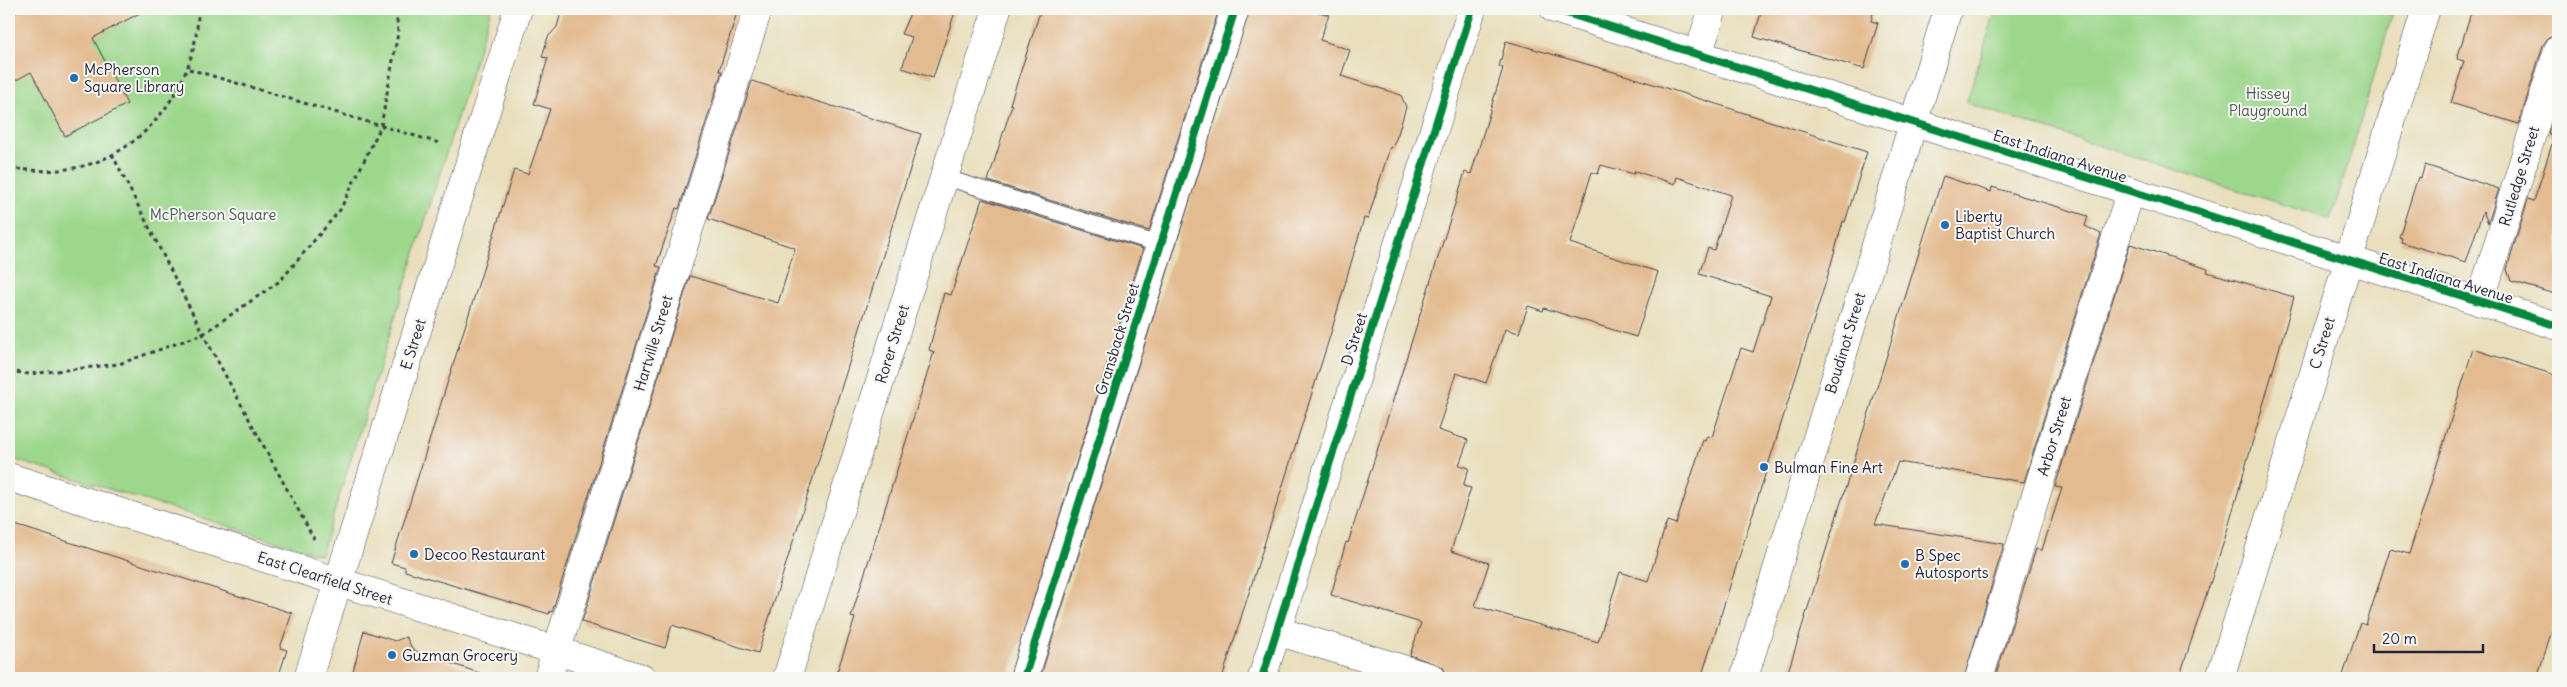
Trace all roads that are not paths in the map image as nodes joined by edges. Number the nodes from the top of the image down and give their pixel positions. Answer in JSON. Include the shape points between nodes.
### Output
{"nodes":[{"id":1,"x":518,"y":9,"type":"edge"},
{"id":2,"x":758,"y":9,"type":"edge"},
{"id":3,"x":996,"y":9,"type":"edge"},
{"id":4,"x":1235,"y":9,"type":"edge"},
{"id":5,"x":1472,"y":9,"type":"edge"},
{"id":6,"x":1554,"y":9,"type":"edge"},
{"id":7,"x":1713,"y":9,"type":"edge"},
{"id":8,"x":1948,"y":9,"type":"edge"},
{"id":9,"x":2426,"y":9,"type":"edge"},
{"id":10,"x":2558,"y":50,"type":"edge"},
{"id":11,"x":1698,"y":54,"type":"junction"},
{"id":12,"x":1912,"y":122,"type":"junction"},
{"id":13,"x":944,"y":177,"type":"junction"},
{"id":14,"x":2130,"y":194,"type":"junction"},
{"id":15,"x":1161,"y":245,"type":"junction"},
{"id":16,"x":2347,"y":262,"type":"junction"},
{"id":17,"x":2480,"y":302,"type":"junction"},
{"id":18,"x":2558,"y":326,"type":"edge"},
{"id":19,"x":9,"y":477,"type":"edge"},
{"id":20,"x":338,"y":583,"type":"junction"},
{"id":21,"x":1277,"y":631,"type":"junction"},
{"id":22,"x":556,"y":652,"type":"junction"},
{"id":23,"x":308,"y":678,"type":"edge"},
{"id":24,"x":548,"y":678,"type":"edge"},
{"id":25,"x":642,"y":678,"type":"edge"},
{"id":26,"x":786,"y":678,"type":"edge"},
{"id":27,"x":1024,"y":678,"type":"edge"},
{"id":28,"x":1262,"y":678,"type":"edge"},
{"id":29,"x":1432,"y":678,"type":"edge"},
{"id":30,"x":1744,"y":678,"type":"edge"},
{"id":31,"x":1979,"y":678,"type":"edge"},
{"id":32,"x":2220,"y":678,"type":"edge"}],
"edges":[{"from":1,"to":20,"type":"street","name":"E Street"},
{"from":2,"to":22,"type":"street","name":"Hartville Street"},
{"from":3,"to":13,"type":"street","name":"Rorer Street"},
{"from":4,"to":15,"type":"street","name":"Gransback Street"},
{"from":5,"to":21,"type":"street","name":"D Street"},
{"from":6,"to":11,"type":"street","name":"East Indiana Avenue"},
{"from":7,"to":11,"type":"street"},
{"from":8,"to":12,"type":"street","name":"Boudinot Street"},
{"from":9,"to":16,"type":"street","name":"C Street"},
{"from":10,"to":17,"type":"street","name":"Rutledge Street"},
{"from":11,"to":12,"type":"street","name":"East Indiana Avenue"},
{"from":12,"to":14,"type":"street","name":"East Indiana Avenue"},
{"from":12,"to":30,"type":"street","name":"Boudinot Street"},
{"from":13,"to":15,"type":"lane"},
{"from":13,"to":26,"type":"street","name":"Rorer Street"},
{"from":14,"to":16,"type":"street","name":"East Indiana Avenue"},
{"from":14,"to":31,"type":"street","name":"Arbor Street"},
{"from":15,"to":27,"type":"street","name":"Gransback Street"},
{"from":16,"to":17,"type":"street","name":"East Indiana Avenue"},
{"from":16,"to":32,"type":"street","name":"C Street"},
{"from":17,"to":18,"type":"street","name":"East Indiana Avenue"},
{"from":19,"to":20,"type":"street","name":"East Clearfield Street"},
{"from":20,"to":22,"type":"street","name":"East Clearfield Street"},
{"from":20,"to":23,"type":"street","name":"E Street"},
{"from":21,"to":28,"type":"street","name":"D Street"},
{"from":21,"to":29,"type":"street"},
{"from":22,"to":24,"type":"street","name":"Hartville Street"},
{"from":22,"to":25,"type":"street","name":"East Clearfield Street"}]}
